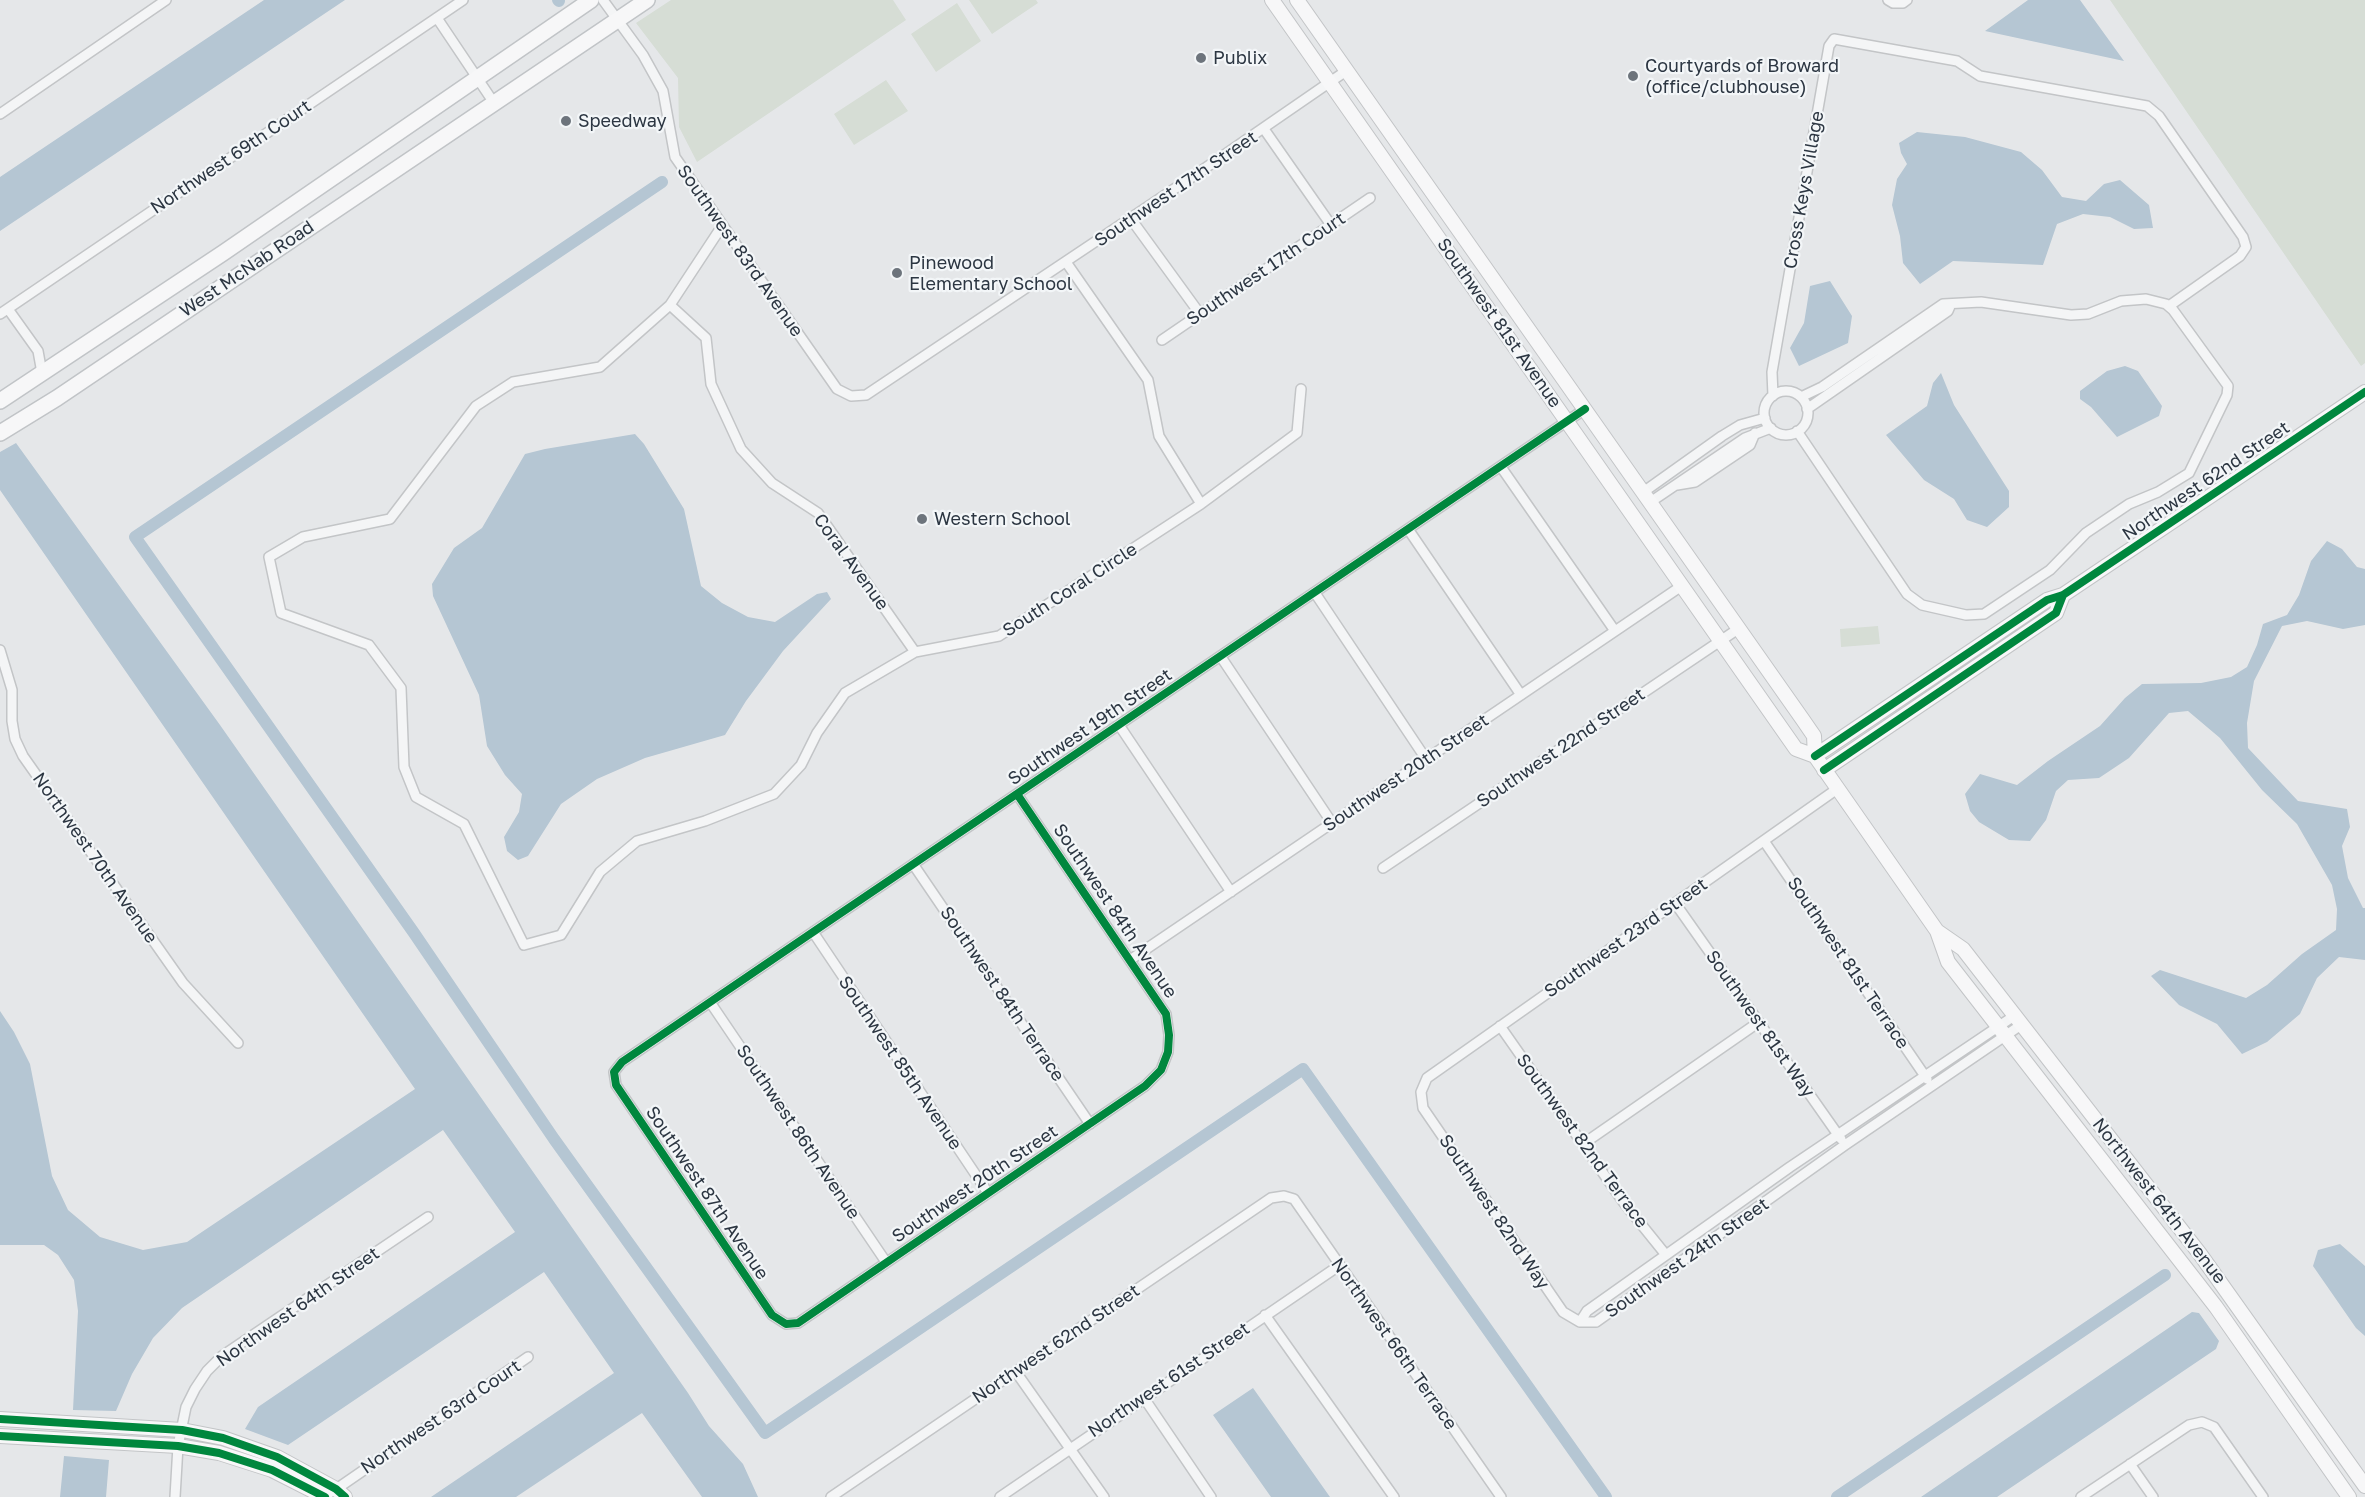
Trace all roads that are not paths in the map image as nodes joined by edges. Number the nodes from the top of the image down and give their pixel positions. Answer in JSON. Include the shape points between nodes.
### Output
{"nodes":[{"id":1,"x":166,"y":0,"type":"edge"},
{"id":2,"x":463,"y":0,"type":"edge"},
{"id":3,"x":591,"y":0,"type":"edge"},
{"id":4,"x":603,"y":0,"type":"edge"},
{"id":5,"x":646,"y":0,"type":"edge"},
{"id":6,"x":1272,"y":0,"type":"edge"},
{"id":7,"x":1296,"y":0,"type":"edge"},
{"id":8,"x":1888,"y":0,"type":"edge"},
{"id":9,"x":1907,"y":0,"type":"edge"},
{"id":10,"x":437,"y":18,"type":"junction"},
{"id":11,"x":617,"y":20,"type":"junction"},
{"id":12,"x":1346,"y":71,"type":"junction"},
{"id":13,"x":478,"y":79,"type":"junction"},
{"id":14,"x":1330,"y":83,"type":"junction"},
{"id":15,"x":494,"y":103,"type":"junction"},
{"id":16,"x":0,"y":114,"type":"edge"},
{"id":17,"x":1264,"y":129,"type":"junction"},
{"id":18,"x":1370,"y":198,"type":"dead end"},
{"id":19,"x":1131,"y":219,"type":"junction"},
{"id":20,"x":1331,"y":225,"type":"junction"},
{"id":21,"x":722,"y":226,"type":"junction"},
{"id":22,"x":1066,"y":262,"type":"junction"},
{"id":23,"x":1952,"y":304,"type":"junction"},
{"id":24,"x":670,"y":305,"type":"junction"},
{"id":25,"x":2169,"y":306,"type":"junction"},
{"id":26,"x":4,"y":311,"type":"edge"},
{"id":27,"x":1200,"y":314,"type":"junction"},
{"id":28,"x":1162,"y":340,"type":"dead end"},
{"id":29,"x":42,"y":373,"type":"junction"},
{"id":30,"x":1301,"y":389,"type":"dead end"},
{"id":31,"x":2365,"y":392,"type":"edge"},
{"id":32,"x":851,"y":396,"type":"joint"},
{"id":33,"x":1773,"y":396,"type":"junction"},
{"id":34,"x":1801,"y":397,"type":"junction"},
{"id":35,"x":0,"y":401,"type":"edge"},
{"id":36,"x":1807,"y":409,"type":"junction"},
{"id":37,"x":1585,"y":410,"type":"junction"},
{"id":38,"x":1765,"y":418,"type":"junction"},
{"id":39,"x":1568,"y":421,"type":"junction"},
{"id":40,"x":1771,"y":428,"type":"junction"},
{"id":41,"x":1797,"y":431,"type":"junction"},
{"id":42,"x":2,"y":432,"type":"edge"},
{"id":43,"x":1755,"y":433,"type":"junction"},
{"id":44,"x":1712,"y":443,"type":"junction"},
{"id":45,"x":1721,"y":453,"type":"junction"},
{"id":46,"x":1501,"y":467,"type":"junction"},
{"id":47,"x":1675,"y":485,"type":"junction"},
{"id":48,"x":1646,"y":498,"type":"junction"},
{"id":49,"x":1201,"y":504,"type":"junction"},
{"id":50,"x":1408,"y":529,"type":"junction"},
{"id":51,"x":1683,"y":585,"type":"junction"},
{"id":52,"x":1315,"y":593,"type":"junction"},
{"id":53,"x":2063,"y":595,"type":"junction"},
{"id":54,"x":1738,"y":629,"type":"junction"},
{"id":55,"x":1615,"y":631,"type":"junction"},
{"id":56,"x":1722,"y":640,"type":"junction"},
{"id":57,"x":0,"y":650,"type":"edge"},
{"id":58,"x":915,"y":652,"type":"junction"},
{"id":59,"x":1221,"y":657,"type":"junction"},
{"id":60,"x":1934,"y":675,"type":"junction"},
{"id":61,"x":1521,"y":695,"type":"junction"},
{"id":62,"x":1931,"y":698,"type":"junction"},
{"id":63,"x":1119,"y":725,"type":"junction"},
{"id":64,"x":1815,"y":756,"type":"junction"},
{"id":65,"x":1426,"y":759,"type":"junction"},
{"id":66,"x":1824,"y":770,"type":"junction"},
{"id":67,"x":1838,"y":789,"type":"junction"},
{"id":68,"x":1017,"y":794,"type":"junction"},
{"id":69,"x":1332,"y":823,"type":"junction"},
{"id":70,"x":1764,"y":841,"type":"junction"},
{"id":71,"x":914,"y":864,"type":"junction"},
{"id":72,"x":1383,"y":868,"type":"dead end"},
{"id":73,"x":1231,"y":892,"type":"junction"},
{"id":74,"x":1675,"y":903,"type":"junction"},
{"id":75,"x":1937,"y":931,"type":"junction"},
{"id":76,"x":813,"y":932,"type":"junction"},
{"id":77,"x":1130,"y":960,"type":"junction"},
{"id":78,"x":710,"y":1002,"type":"junction"},
{"id":79,"x":2017,"y":1020,"type":"junction"},
{"id":80,"x":1759,"y":1022,"type":"junction"},
{"id":81,"x":1500,"y":1026,"type":"junction"},
{"id":82,"x":2001,"y":1031,"type":"junction"},
{"id":83,"x":238,"y":1043,"type":"dead end"},
{"id":84,"x":1168,"y":1052,"type":"joint"},
{"id":85,"x":615,"y":1072,"type":"joint"},
{"id":86,"x":1924,"y":1075,"type":"junction"},
{"id":87,"x":1932,"y":1086,"type":"junction"},
{"id":88,"x":1421,"y":1092,"type":"joint"},
{"id":89,"x":1090,"y":1124,"type":"junction"},
{"id":90,"x":1838,"y":1135,"type":"junction"},
{"id":91,"x":1583,"y":1144,"type":"junction"},
{"id":92,"x":1845,"y":1145,"type":"junction"},
{"id":93,"x":2119,"y":1150,"type":"junction"},
{"id":94,"x":2097,"y":1153,"type":"junction"},
{"id":95,"x":988,"y":1193,"type":"junction"},
{"id":96,"x":1284,"y":1196,"type":"joint"},
{"id":97,"x":428,"y":1217,"type":"dead end"},
{"id":98,"x":2200,"y":1254,"type":"junction"},
{"id":99,"x":1666,"y":1255,"type":"junction"},
{"id":100,"x":886,"y":1263,"type":"junction"},
{"id":101,"x":1340,"y":1265,"type":"junction"},
{"id":102,"x":2185,"y":1266,"type":"junction"},
{"id":103,"x":1265,"y":1315,"type":"junction"},
{"id":104,"x":1580,"y":1322,"type":"junction"},
{"id":105,"x":786,"y":1324,"type":"joint"},
{"id":106,"x":528,"y":1357,"type":"dead end"},
{"id":107,"x":1016,"y":1372,"type":"junction"},
{"id":108,"x":1144,"y":1398,"type":"junction"},
{"id":109,"x":0,"y":1419,"type":"edge"},
{"id":110,"x":182,"y":1430,"type":"junction"},
{"id":111,"x":0,"y":1436,"type":"edge"},
{"id":112,"x":178,"y":1446,"type":"junction"},
{"id":113,"x":1069,"y":1449,"type":"junction"},
{"id":114,"x":2343,"y":1455,"type":"junction"},
{"id":115,"x":2130,"y":1464,"type":"junction"},
{"id":116,"x":2328,"y":1466,"type":"junction"},
{"id":117,"x":2365,"y":1486,"type":"edge"},
{"id":118,"x":333,"y":1495,"type":"edge"},
{"id":119,"x":175,"y":1497,"type":"edge"},
{"id":120,"x":831,"y":1497,"type":"edge"},
{"id":121,"x":1000,"y":1497,"type":"edge"},
{"id":122,"x":1104,"y":1497,"type":"edge"},
{"id":123,"x":1211,"y":1497,"type":"edge"},
{"id":124,"x":1394,"y":1497,"type":"edge"},
{"id":125,"x":1501,"y":1497,"type":"edge"},
{"id":126,"x":2081,"y":1497,"type":"edge"},
{"id":127,"x":2152,"y":1497,"type":"edge"},
{"id":128,"x":2263,"y":1497,"type":"edge"},
{"id":129,"x":2349,"y":1497,"type":"edge"}],
"edges":[{"from":1,"to":16,"type":"street"},
{"from":2,"to":10,"type":"street","name":"Northwest 69th Court"},
{"from":3,"to":13,"type":"main road","name":"West McNab Road"},
{"from":4,"to":11,"type":"street","name":"Southwest 83rd Avenue"},
{"from":5,"to":11,"type":"main road","name":"West McNab Road"},
{"from":6,"to":14,"type":"street","name":"Southwest 81st Avenue"},
{"from":7,"to":12,"type":"street","name":"Southwest 81st Avenue"},
{"from":8,"to":9,"type":"street"},
{"from":10,"to":13,"type":"street"},
{"from":10,"to":26,"type":"street","name":"Northwest 69th Court"},
{"from":11,"to":15,"type":"main road","name":"West McNab Road"},
{"from":11,"to":21,"type":"street","name":"Southwest 83rd Avenue","via":[[643,55],[663,92],[675,157]]},
{"from":12,"to":14,"type":"street","name":"Southwest 17th Street"},
{"from":12,"to":37,"type":"street","name":"Southwest 81st Avenue"},
{"from":13,"to":15,"type":"street"},
{"from":13,"to":29,"type":"main road","name":"West McNab Road"},
{"from":14,"to":17,"type":"street","name":"Southwest 17th Street"},
{"from":14,"to":39,"type":"street","name":"Southwest 81st Avenue"},
{"from":15,"to":42,"type":"main road","name":"West McNab Road"},
{"from":17,"to":19,"type":"street","name":"Southwest 17th Street"},
{"from":17,"to":20,"type":"street"},
{"from":18,"to":20,"type":"street","name":"Southwest 17th Court"},
{"from":19,"to":22,"type":"street","name":"Southwest 17th Street"},
{"from":19,"to":27,"type":"street"},
{"from":20,"to":27,"type":"street","name":"Southwest 17th Court"},
{"from":21,"to":24,"type":"street"},
{"from":21,"to":32,"type":"street","name":"Southwest 83rd Avenue","via":[[837,389]]},
{"from":22,"to":32,"type":"street","name":"Southwest 17th Street","via":[[866,395]]},
{"from":22,"to":49,"type":"street","via":[[1148,380],[1160,436]]},
{"from":23,"to":25,"type":"street","via":[[1981,302],[2071,315],[2146,298]]},
{"from":23,"to":34,"type":"street","via":[[1943,304]]},
{"from":23,"to":36,"type":"street","via":[[1948,311]]},
{"from":24,"to":58,"type":"street","name":"Coral Avenue","via":[[706,338],[711,384],[741,449],[772,483],[818,513]]},
{"from":24,"to":58,"type":"street","name":"South Coral Circle","via":[[600,367],[513,382],[476,406],[390,519],[303,537],[268,557],[281,614],[369,645],[401,688],[404,767],[416,796],[464,824],[524,945],[561,935],[600,872],[638,841],[774,794],[801,765],[817,733],[845,693]]},
{"from":25,"to":33,"type":"street","name":"Cross Keys Village","via":[[2240,256],[2246,247],[2243,237],[2159,116],[2147,106],[1980,76],[1957,61],[1834,39],[1829,46],[1772,372]]},
{"from":25,"to":41,"type":"street","via":[[2228,386],[2189,473],[2129,504],[2086,533],[2050,570],[1984,614],[1966,615],[1922,605],[1907,594]]},
{"from":26,"to":29,"type":"street","via":[[38,351]]},
{"from":27,"to":28,"type":"street","name":"Southwest 17th Court"},
{"from":29,"to":35,"type":"main road","name":"West McNab Road"},
{"from":30,"to":49,"type":"street","name":"South Coral Circle","via":[[1297,433]]},
{"from":31,"to":53,"type":"street","name":"Northwest 62nd Street"},
{"from":33,"to":34,"type":"street","via":[[1789,391]]},
{"from":33,"to":38,"type":"street","via":[[1766,404]]},
{"from":34,"to":36,"type":"street"},
{"from":36,"to":41,"type":"street","via":[[1804,425]]},
{"from":37,"to":39,"type":"street","name":"Southwest 19th Street"},
{"from":37,"to":48,"type":"street","name":"Southwest 81st Avenue"},
{"from":38,"to":40,"type":"street"},
{"from":38,"to":44,"type":"street","via":[[1740,425]]},
{"from":39,"to":46,"type":"street","name":"Southwest 19th Street"},
{"from":39,"to":51,"type":"street","name":"Southwest 81st Avenue"},
{"from":40,"to":41,"type":"street","via":[[1785,434]]},
{"from":40,"to":43,"type":"street"},
{"from":43,"to":45,"type":"street"},
{"from":43,"to":47,"type":"street","via":[[1750,445],[1699,480]]},
{"from":44,"to":45,"type":"street"},
{"from":44,"to":48,"type":"street"},
{"from":45,"to":47,"type":"street"},
{"from":46,"to":50,"type":"street","name":"Southwest 19th Street"},
{"from":46,"to":55,"type":"street"},
{"from":47,"to":48,"type":"street"},
{"from":48,"to":54,"type":"street","name":"Southwest 81st Avenue"},
{"from":49,"to":58,"type":"street","name":"South Coral Circle","via":[[999,636]]},
{"from":50,"to":52,"type":"street","name":"Southwest 19th Street"},
{"from":50,"to":61,"type":"street"},
{"from":51,"to":55,"type":"street","name":"Southwest 20th Street"},
{"from":51,"to":56,"type":"street","name":"Southwest 81st Avenue"},
{"from":52,"to":59,"type":"street","name":"Southwest 19th Street"},
{"from":52,"to":65,"type":"street"},
{"from":53,"to":60,"type":"street","name":"Northwest 62nd Street","via":[[2047,600]]},
{"from":53,"to":62,"type":"street","name":"Northwest 62nd Street","via":[[2056,613]]},
{"from":54,"to":56,"type":"street","name":"Southwest 22nd Street"},
{"from":54,"to":64,"type":"street","name":"Southwest 81st Avenue","via":[[1814,736]]},
{"from":55,"to":61,"type":"street","name":"Southwest 20th Street"},
{"from":56,"to":64,"type":"street","name":"Southwest 81st Avenue","via":[[1796,749]]},
{"from":56,"to":72,"type":"street","name":"Southwest 22nd Street"},
{"from":57,"to":83,"type":"street","name":"Northwest 70th Avenue","via":[[12,690],[15,739],[23,756],[183,984]]},
{"from":59,"to":63,"type":"street","name":"Southwest 19th Street"},
{"from":59,"to":69,"type":"street"},
{"from":60,"to":62,"type":"street"},
{"from":60,"to":64,"type":"street","name":"Northwest 62nd Street"},
{"from":61,"to":65,"type":"street","name":"Southwest 20th Street"},
{"from":62,"to":66,"type":"street","name":"Northwest 62nd Street"},
{"from":63,"to":68,"type":"street","name":"Southwest 19th Street"},
{"from":63,"to":73,"type":"street"},
{"from":64,"to":66,"type":"street","name":"Southwest 81st Avenue"},
{"from":65,"to":69,"type":"street","name":"Southwest 20th Street"},
{"from":66,"to":67,"type":"street","name":"Southwest 81st Avenue"},
{"from":67,"to":70,"type":"street","name":"Southwest 23rd Street"},
{"from":67,"to":75,"type":"street","name":"Northwest 64th Avenue"},
{"from":68,"to":71,"type":"street","name":"Southwest 19th Street"},
{"from":68,"to":77,"type":"street","name":"Southwest 84th Avenue"},
{"from":69,"to":73,"type":"street","name":"Southwest 20th Street"},
{"from":70,"to":74,"type":"street","name":"Southwest 23rd Street"},
{"from":70,"to":86,"type":"street","name":"Southwest 81st Terrace"},
{"from":71,"to":76,"type":"street","name":"Southwest 19th Street"},
{"from":71,"to":89,"type":"street","name":"Southwest 84th Terrace"},
{"from":73,"to":77,"type":"street","name":"Southwest 20th Street"},
{"from":74,"to":80,"type":"street","name":"Southwest 81st Way"},
{"from":74,"to":81,"type":"street","name":"Southwest 23rd Street"},
{"from":75,"to":79,"type":"street","name":"Northwest 64th Avenue","via":[[1964,949]]},
{"from":75,"to":82,"type":"street","name":"Northwest 64th Avenue","via":[[1948,962]]},
{"from":76,"to":78,"type":"street","name":"Southwest 19th Street"},
{"from":76,"to":95,"type":"street","name":"Southwest 85th Avenue"},
{"from":77,"to":84,"type":"street","name":"Southwest 84th Avenue","via":[[1166,1014]]},
{"from":78,"to":85,"type":"street","name":"Southwest 19th Street","via":[[622,1062]]},
{"from":78,"to":100,"type":"street","name":"Southwest 86th Avenue"},
{"from":79,"to":82,"type":"street","name":"Southwest 24th Street"},
{"from":79,"to":93,"type":"street","name":"Northwest 64th Avenue"},
{"from":80,"to":90,"type":"street","name":"Southwest 81st Way"},
{"from":80,"to":91,"type":"street"},
{"from":81,"to":88,"type":"street","name":"Southwest 23rd Street","via":[[1426,1078]]},
{"from":81,"to":91,"type":"street","name":"Southwest 82nd Terrace"},
{"from":82,"to":86,"type":"street","name":"Southwest 24th Street"},
{"from":82,"to":87,"type":"street","name":"Southwest 24th Street"},
{"from":82,"to":94,"type":"street","name":"Northwest 64th Avenue"},
{"from":84,"to":89,"type":"street","name":"Southwest 20th Street","via":[[1161,1070],[1145,1086]]},
{"from":85,"to":105,"type":"street","name":"Southwest 87th Avenue","via":[[616,1085],[752,1286],[772,1315]]},
{"from":86,"to":87,"type":"street","name":"Southwest 81st Terrace"},
{"from":86,"to":90,"type":"street","name":"Southwest 24th Street"},
{"from":87,"to":92,"type":"street","name":"Southwest 24th Street"},
{"from":88,"to":104,"type":"street","name":"Southwest 82nd Way","via":[[1422,1108],[1556,1303]]},
{"from":89,"to":95,"type":"street","name":"Southwest 20th Street"},
{"from":90,"to":92,"type":"street","name":"Southwest 81st Way"},
{"from":90,"to":99,"type":"street","name":"Southwest 24th Street"},
{"from":91,"to":99,"type":"street","name":"Southwest 82nd Terrace"},
{"from":92,"to":104,"type":"street","name":"Southwest 24th Street","via":[[1596,1322]]},
{"from":93,"to":94,"type":"street","via":[[2114,1154]]},
{"from":93,"to":98,"type":"street","name":"Northwest 64th Avenue"},
{"from":94,"to":102,"type":"street","name":"Northwest 64th Avenue"},
{"from":95,"to":100,"type":"street","name":"Southwest 20th Street"},
{"from":96,"to":101,"type":"street","name":"Northwest 66th Terrace","via":[[1294,1199]]},
{"from":96,"to":107,"type":"street","name":"Northwest 62nd Street","via":[[1271,1198]]},
{"from":97,"to":110,"type":"street","name":"Northwest 64th Street","via":[[222,1356],[195,1389],[186,1407]]},
{"from":98,"to":102,"type":"street"},
{"from":98,"to":114,"type":"street","name":"Northwest 64th Avenue"},
{"from":99,"to":104,"type":"street","name":"Southwest 24th Street","via":[[1587,1311]]},
{"from":100,"to":105,"type":"street","name":"Southwest 20th Street","via":[[798,1323]]},
{"from":101,"to":103,"type":"street","name":"Northwest 61st Street"},
{"from":101,"to":125,"type":"street","name":"Northwest 66th Terrace"},
{"from":102,"to":116,"type":"street","name":"Northwest 64th Avenue"},
{"from":103,"to":108,"type":"street","name":"Northwest 61st Street"},
{"from":103,"to":124,"type":"street"},
{"from":106,"to":118,"type":"street","name":"Northwest 63rd Court"},
{"from":107,"to":113,"type":"street"},
{"from":107,"to":120,"type":"street","name":"Northwest 62nd Street"},
{"from":108,"to":113,"type":"street","name":"Northwest 61st Street"},
{"from":108,"to":123,"type":"street"},
{"from":109,"to":110,"type":"street"},
{"from":110,"to":112,"type":"street","name":"Northwest 64th Street"},
{"from":110,"to":118,"type":"street","via":[[278,1456]]},
{"from":111,"to":112,"type":"street"},
{"from":112,"to":118,"type":"street","via":[[219,1453]]},
{"from":112,"to":119,"type":"street","name":"Northwest 64th Street"},
{"from":113,"to":121,"type":"street","name":"Northwest 61st Street"},
{"from":113,"to":122,"type":"street"},
{"from":114,"to":116,"type":"street"},
{"from":114,"to":117,"type":"street","name":"Northwest 64th Avenue"},
{"from":115,"to":126,"type":"street"},
{"from":115,"to":127,"type":"street"},
{"from":115,"to":128,"type":"street","via":[[2189,1425],[2202,1422],[2214,1427]]},
{"from":116,"to":129,"type":"street","name":"Northwest 64th Avenue"}]}
